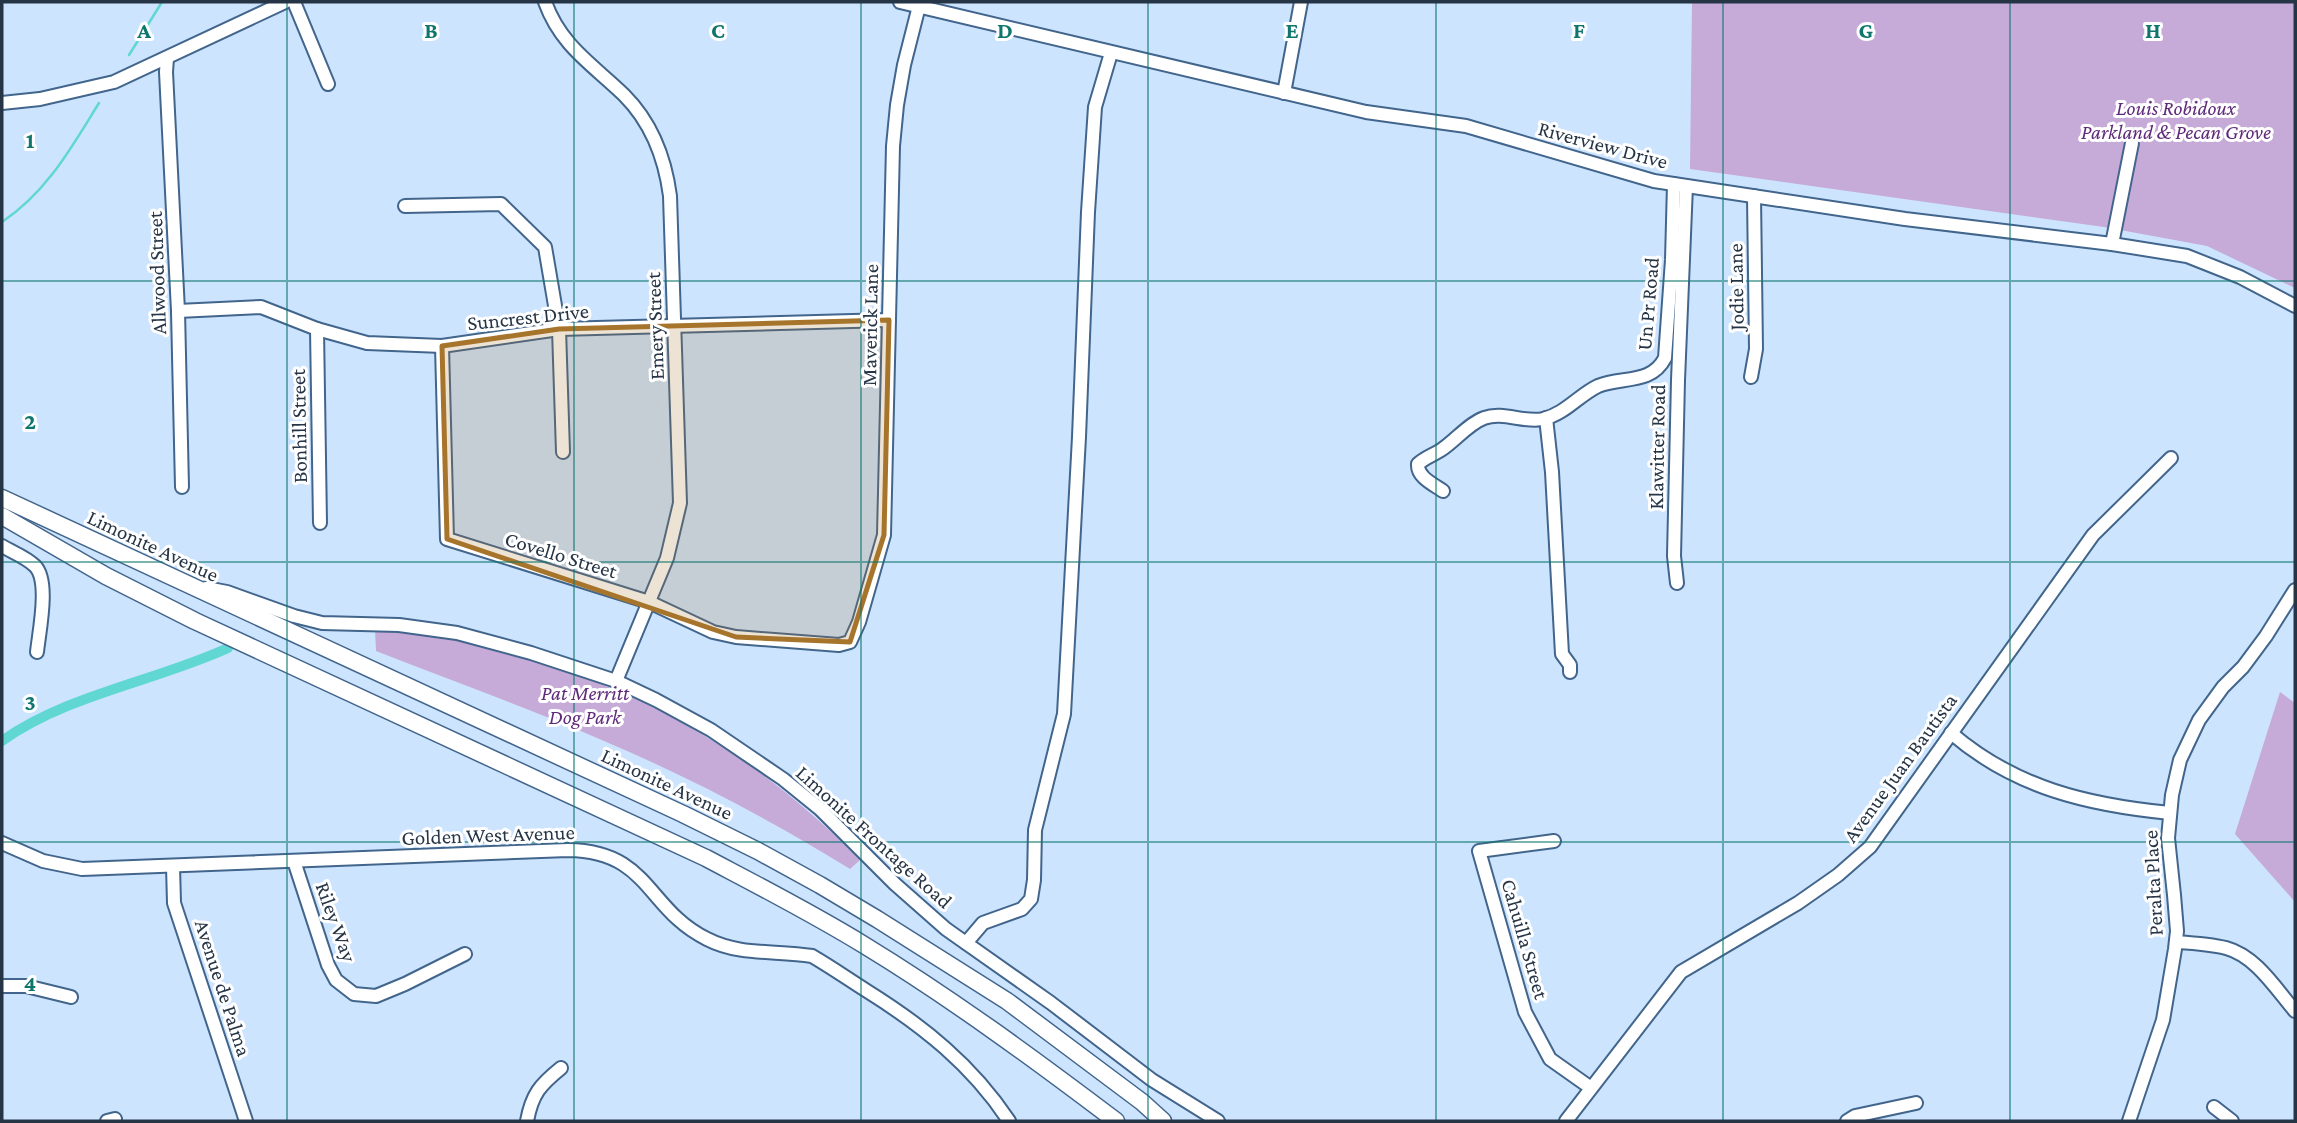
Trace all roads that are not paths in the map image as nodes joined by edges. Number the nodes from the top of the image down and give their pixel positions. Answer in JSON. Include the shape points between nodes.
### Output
{"nodes":[{"id":1,"x":285,"y":2,"type":"edge"},
{"id":2,"x":294,"y":2,"type":"edge"},
{"id":3,"x":545,"y":2,"type":"edge"},
{"id":4,"x":900,"y":2,"type":"edge"},
{"id":5,"x":1301,"y":2,"type":"edge"},
{"id":6,"x":919,"y":6,"type":"junction"},
{"id":7,"x":1111,"y":53,"type":"junction"},
{"id":8,"x":167,"y":58,"type":"junction"},
{"id":9,"x":328,"y":85,"type":"dead end"},
{"id":10,"x":1284,"y":93,"type":"junction"},
{"id":11,"x":2,"y":103,"type":"edge"},
{"id":12,"x":2132,"y":143,"type":"dead end"},
{"id":13,"x":1680,"y":185,"type":"junction"},
{"id":14,"x":1754,"y":196,"type":"junction"},
{"id":15,"x":405,"y":206,"type":"dead end"},
{"id":16,"x":2112,"y":244,"type":"junction"},
{"id":17,"x":2295,"y":306,"type":"edge"},
{"id":18,"x":178,"y":311,"type":"junction"},
{"id":19,"x":889,"y":320,"type":"junction"},
{"id":20,"x":675,"y":326,"type":"junction"},
{"id":21,"x":317,"y":329,"type":"junction"},
{"id":22,"x":559,"y":329,"type":"junction"},
{"id":23,"x":442,"y":346,"type":"junction"},
{"id":24,"x":1663,"y":362,"type":"junction"},
{"id":25,"x":1678,"y":363,"type":"junction"},
{"id":26,"x":1751,"y":377,"type":"dead end"},
{"id":27,"x":1546,"y":418,"type":"junction"},
{"id":28,"x":563,"y":452,"type":"dead end"},
{"id":29,"x":2171,"y":458,"type":"dead end"},
{"id":30,"x":182,"y":487,"type":"dead end"},
{"id":31,"x":1443,"y":491,"type":"dead end"},
{"id":32,"x":2,"y":498,"type":"edge"},
{"id":33,"x":2,"y":516,"type":"edge"},
{"id":34,"x":320,"y":523,"type":"dead end"},
{"id":35,"x":2,"y":546,"type":"edge"},
{"id":36,"x":1677,"y":583,"type":"dead end"},
{"id":37,"x":188,"y":585,"type":"junction"},
{"id":38,"x":2295,"y":590,"type":"edge"},
{"id":39,"x":649,"y":602,"type":"junction"},
{"id":40,"x":850,"y":642,"type":"joint"},
{"id":41,"x":37,"y":652,"type":"dead end"},
{"id":42,"x":1570,"y":672,"type":"dead end"},
{"id":43,"x":617,"y":681,"type":"junction"},
{"id":44,"x":1951,"y":733,"type":"junction"},
{"id":45,"x":2170,"y":813,"type":"junction"},
{"id":46,"x":1554,"y":841,"type":"dead end"},
{"id":47,"x":2,"y":843,"type":"edge"},
{"id":48,"x":294,"y":861,"type":"junction"},
{"id":49,"x":173,"y":866,"type":"junction"},
{"id":50,"x":2176,"y":942,"type":"junction"},
{"id":51,"x":966,"y":943,"type":"junction"},
{"id":52,"x":465,"y":954,"type":"dead end"},
{"id":53,"x":2,"y":986,"type":"edge"},
{"id":54,"x":71,"y":997,"type":"dead end"},
{"id":55,"x":2295,"y":1011,"type":"edge"},
{"id":56,"x":561,"y":1068,"type":"dead end"},
{"id":57,"x":1591,"y":1087,"type":"junction"},
{"id":58,"x":1916,"y":1102,"type":"dead end"},
{"id":59,"x":2214,"y":1107,"type":"dead end"},
{"id":60,"x":246,"y":1121,"type":"edge"},
{"id":61,"x":527,"y":1121,"type":"edge"},
{"id":62,"x":1009,"y":1121,"type":"edge"},
{"id":63,"x":1116,"y":1121,"type":"edge"},
{"id":64,"x":1163,"y":1121,"type":"edge"},
{"id":65,"x":1218,"y":1121,"type":"edge"},
{"id":66,"x":1566,"y":1121,"type":"edge"},
{"id":67,"x":1847,"y":1121,"type":"edge"},
{"id":68,"x":2129,"y":1121,"type":"edge"},
{"id":69,"x":2232,"y":1121,"type":"edge"}],
"edges":[{"from":1,"to":8,"type":"street"},
{"from":2,"to":9,"type":"street"},
{"from":3,"to":20,"type":"street","name":"Emery Street","via":[[567,43],[631,104],[658,145],[670,196]]},
{"from":4,"to":6,"type":"street","name":"Riverview Drive"},
{"from":5,"to":10,"type":"street"},
{"from":6,"to":7,"type":"street","name":"Riverview Drive"},
{"from":6,"to":19,"type":"street","name":"Maverick Lane","via":[[895,119]]},
{"from":7,"to":10,"type":"street","name":"Riverview Drive"},
{"from":7,"to":51,"type":"street","via":[[1095,107],[1064,714],[1035,830],[1031,899],[1022,909],[983,923]]},
{"from":8,"to":11,"type":"street","via":[[114,82]]},
{"from":8,"to":18,"type":"street","name":"Allwood Street"},
{"from":10,"to":13,"type":"street","name":"Riverview Drive","via":[[1366,112],[1466,126]]},
{"from":12,"to":16,"type":"street"},
{"from":13,"to":14,"type":"street","name":"Riverview Drive"},
{"from":13,"to":24,"type":"street","name":"Un Pr Road"},
{"from":13,"to":25,"type":"street","name":"Klawitter Road"},
{"from":14,"to":16,"type":"street","name":"Riverview Drive"},
{"from":14,"to":26,"type":"street","name":"Jodie Lane","via":[[1756,349]]},
{"from":15,"to":22,"type":"street","via":[[501,204],[545,247]]},
{"from":16,"to":17,"type":"street","name":"Riverview Drive","via":[[2200,260]]},
{"from":18,"to":21,"type":"street","name":"Suncrest Drive","via":[[261,307]]},
{"from":18,"to":30,"type":"street","name":"Allwood Street"},
{"from":19,"to":20,"type":"street","name":"Suncrest Drive"},
{"from":19,"to":40,"type":"street","name":"Maverick Lane","via":[[884,535]]},
{"from":20,"to":22,"type":"street","name":"Suncrest Drive"},
{"from":20,"to":39,"type":"street","name":"Emery Street","via":[[680,503],[667,558]]},
{"from":21,"to":23,"type":"street","name":"Suncrest Drive","via":[[367,343]]},
{"from":21,"to":34,"type":"street","name":"Bonhill Street"},
{"from":22,"to":23,"type":"street","name":"Suncrest Drive"},
{"from":22,"to":28,"type":"street"},
{"from":23,"to":39,"type":"street","name":"Covello Street","via":[[447,539]]},
{"from":24,"to":25,"type":"street"},
{"from":24,"to":27,"type":"street","name":"Un Pr Road","via":[[1649,375],[1599,386]]},
{"from":25,"to":36,"type":"street","name":"Klawitter Road"},
{"from":27,"to":31,"type":"street","name":"Un Pr Road","via":[[1484,418],[1421,461],[1417,470]]},
{"from":27,"to":42,"type":"street","via":[[1562,654]]},
{"from":29,"to":44,"type":"street","name":"Avenue Juan Bautista","via":[[2093,535]]},
{"from":32,"to":37,"type":"main road","name":"Limonite Avenue"},
{"from":33,"to":63,"type":"main road","name":"Limonite Avenue","via":[[195,621],[706,858],[788,901],[1011,1042]]},
{"from":35,"to":41,"type":"street","via":[[36,566],[40,574],[43,592]]},
{"from":37,"to":43,"type":"street","name":"Limonite Frontage Road","via":[[227,592],[322,623],[399,625],[457,633]]},
{"from":37,"to":64,"type":"main road","name":"Limonite Avenue","via":[[758,851],[1007,1001]]},
{"from":38,"to":45,"type":"street","name":"Peralta Place","via":[[2266,636],[2199,720],[2180,760]]},
{"from":39,"to":40,"type":"street","name":"Covello Street","via":[[713,632],[736,637]]},
{"from":39,"to":43,"type":"street","name":"Emery Street"},
{"from":43,"to":51,"type":"street","name":"Limonite Frontage Road","via":[[711,730],[783,779]]},
{"from":44,"to":45,"type":"street","via":[[1979,756],[2034,784],[2086,801]]},
{"from":44,"to":57,"type":"street","name":"Avenue Juan Bautista","via":[[1870,847],[1798,903],[1681,972]]},
{"from":45,"to":50,"type":"street","name":"Peralta Place","via":[[2168,849]]},
{"from":46,"to":57,"type":"street","name":"Cahuilla Street","via":[[1479,851],[1525,1012],[1550,1059]]},
{"from":47,"to":49,"type":"street","name":"Golden West Avenue","via":[[43,861],[82,869]]},
{"from":48,"to":49,"type":"street","name":"Golden West Avenue"},
{"from":48,"to":52,"type":"street","name":"Riley Way","via":[[328,965],[354,994],[376,996]]},
{"from":48,"to":62,"type":"street","name":"Golden West Avenue","via":[[568,850],[603,854],[632,869],[672,914],[707,939],[742,951],[811,956],[907,1016],[970,1070]]},
{"from":49,"to":60,"type":"street","name":"Avenue de Palma","via":[[174,903]]},
{"from":50,"to":55,"type":"street","via":[[2228,948],[2246,958]]},
{"from":50,"to":68,"type":"street","name":"Peralta Place","via":[[2163,1020]]},
{"from":51,"to":65,"type":"street","name":"Limonite Frontage Road","via":[[1152,1080]]},
{"from":53,"to":54,"type":"street","via":[[26,986]]},
{"from":56,"to":61,"type":"street","via":[[533,1097]]},
{"from":57,"to":66,"type":"street","name":"Avenue Juan Bautista"},
{"from":58,"to":67,"type":"street"},
{"from":59,"to":69,"type":"street"}]}
